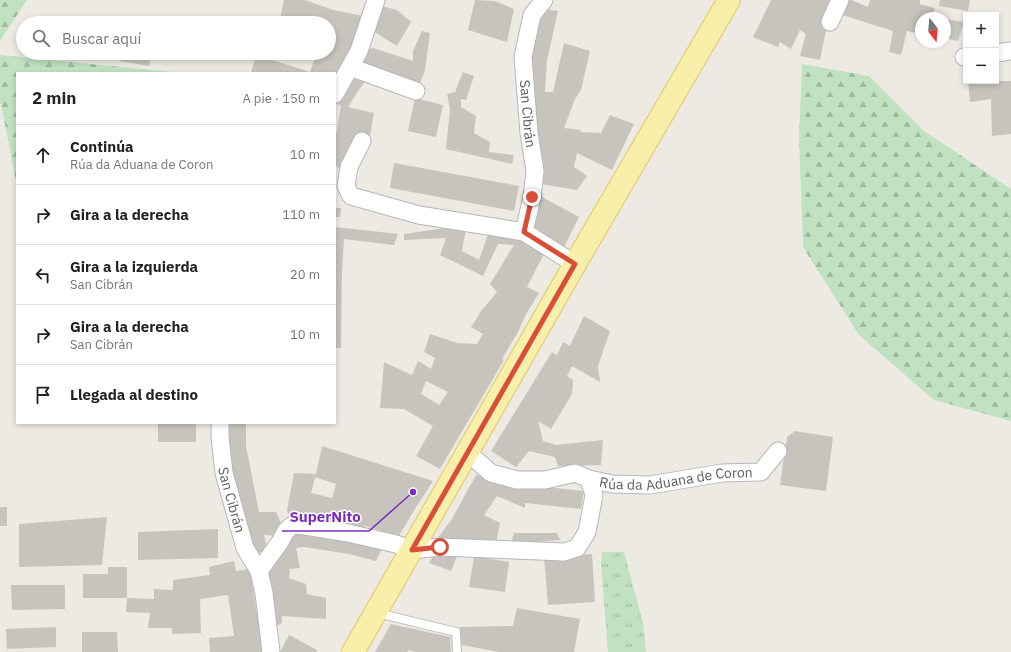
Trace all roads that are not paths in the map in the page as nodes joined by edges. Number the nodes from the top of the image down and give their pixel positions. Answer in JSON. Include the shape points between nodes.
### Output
{"nodes":[{"id":1,"x":376,"y":0,"type":"edge"},
{"id":2,"x":544,"y":0,"type":"edge"},
{"id":3,"x":729,"y":0,"type":"edge"},
{"id":4,"x":840,"y":0,"type":"edge"},
{"id":5,"x":830,"y":22,"type":"dead end"},
{"id":6,"x":1011,"y":51,"type":"edge"},
{"id":7,"x":999,"y":53,"type":"edge"},
{"id":8,"x":350,"y":67,"type":"junction"},
{"id":9,"x":416,"y":91,"type":"dead end"},
{"id":10,"x":336,"y":92,"type":"edge"},
{"id":11,"x":362,"y":141,"type":"dead end"},
{"id":12,"x":524,"y":232,"type":"junction"},
{"id":13,"x":575,"y":264,"type":"junction"},
{"id":14,"x":220,"y":424,"type":"edge"},
{"id":15,"x":778,"y":451,"type":"dead end"},
{"id":16,"x":468,"y":453,"type":"junction"},
{"id":17,"x":589,"y":479,"type":"junction"},
{"id":18,"x":412,"y":550,"type":"junction"},
{"id":19,"x":259,"y":571,"type":"junction"},
{"id":20,"x":376,"y":612,"type":"junction"},
{"id":21,"x":271,"y":652,"type":"edge"},
{"id":22,"x":353,"y":652,"type":"edge"},
{"id":23,"x":457,"y":652,"type":"edge"}],
"edges":[{"from":1,"to":8,"type":"street","via":[[359,51]]},
{"from":2,"to":12,"type":"street","name":"San Cibrán","via":[[532,15],[523,57],[535,172]]},
{"from":3,"to":13,"type":"main road"},
{"from":4,"to":5,"type":"street"},
{"from":6,"to":7,"type":"street"},
{"from":8,"to":9,"type":"street"},
{"from":8,"to":10,"type":"street"},
{"from":11,"to":12,"type":"street","via":[[349,167],[346,186],[351,196],[419,215]]},
{"from":12,"to":13,"type":"street"},
{"from":13,"to":16,"type":"main road"},
{"from":14,"to":19,"type":"street","name":"San Cibrán","via":[[224,473],[245,548]]},
{"from":15,"to":17,"type":"street","name":"Rúa da Aduana de Coron","via":[[761,472],[722,473],[650,485],[612,484]]},
{"from":16,"to":17,"type":"street","name":"Rúa da Aduana de Coron","via":[[491,473],[517,480],[545,480],[575,473]]},
{"from":16,"to":18,"type":"main road"},
{"from":17,"to":18,"type":"street","name":"Rúa da Aduana de Coron","via":[[594,495],[587,532],[577,548],[564,552],[440,547]]},
{"from":18,"to":19,"type":"street","via":[[348,533],[291,526]]},
{"from":18,"to":20,"type":"main road"},
{"from":19,"to":21,"type":"street","name":"San Cibrán"},
{"from":20,"to":22,"type":"main road"},
{"from":20,"to":23,"type":"lane","via":[[456,632]]}]}
